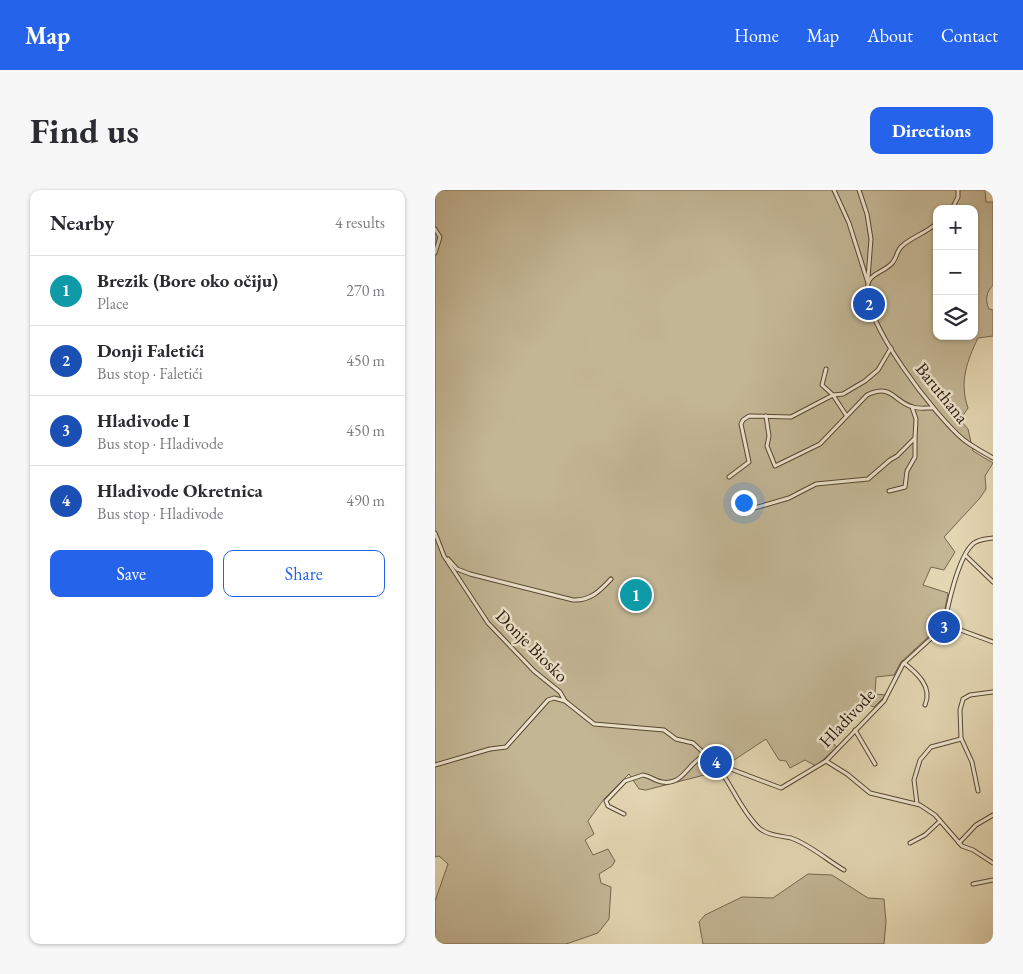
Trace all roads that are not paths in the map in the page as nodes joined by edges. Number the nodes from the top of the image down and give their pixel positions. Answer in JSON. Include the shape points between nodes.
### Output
{"nodes":[{"id":1,"x":834,"y":190,"type":"edge"},
{"id":2,"x":859,"y":190,"type":"edge"},
{"id":3,"x":958,"y":190,"type":"edge"},
{"id":4,"x":955,"y":205,"type":"edge"},
{"id":5,"x":933,"y":226,"type":"edge"},
{"id":6,"x":435,"y":229,"type":"edge"},
{"id":7,"x":435,"y":253,"type":"edge"},
{"id":8,"x":868,"y":283,"type":"junction"},
{"id":9,"x":891,"y":347,"type":"junction"},
{"id":10,"x":826,"y":369,"type":"dead end"},
{"id":11,"x":833,"y":395,"type":"junction"},
{"id":12,"x":912,"y":407,"type":"junction"},
{"id":13,"x":933,"y":408,"type":"junction"},
{"id":14,"x":846,"y":415,"type":"junction"},
{"id":15,"x":766,"y":416,"type":"junction"},
{"id":16,"x":915,"y":438,"type":"junction"},
{"id":17,"x":993,"y":458,"type":"edge"},
{"id":18,"x":729,"y":477,"type":"dead end"},
{"id":19,"x":889,"y":492,"type":"dead end"},
{"id":20,"x":751,"y":509,"type":"dead end"},
{"id":21,"x":435,"y":533,"type":"edge"},
{"id":22,"x":993,"y":538,"type":"edge"},
{"id":23,"x":443,"y":556,"type":"junction"},
{"id":24,"x":965,"y":557,"type":"junction"},
{"id":25,"x":611,"y":579,"type":"dead end"},
{"id":26,"x":993,"y":582,"type":"edge"},
{"id":27,"x":945,"y":628,"type":"junction"},
{"id":28,"x":993,"y":642,"type":"edge"},
{"id":29,"x":904,"y":663,"type":"junction"},
{"id":30,"x":993,"y":692,"type":"edge"},
{"id":31,"x":565,"y":701,"type":"junction"},
{"id":32,"x":925,"y":705,"type":"dead end"},
{"id":33,"x":855,"y":730,"type":"junction"},
{"id":34,"x":961,"y":738,"type":"junction"},
{"id":35,"x":706,"y":754,"type":"junction"},
{"id":36,"x":826,"y":761,"type":"junction"},
{"id":37,"x":715,"y":763,"type":"junction"},
{"id":38,"x":875,"y":764,"type":"dead end"},
{"id":39,"x":435,"y":765,"type":"edge"},
{"id":40,"x":978,"y":792,"type":"dead end"},
{"id":41,"x":917,"y":804,"type":"junction"},
{"id":42,"x":625,"y":814,"type":"dead end"},
{"id":43,"x":993,"y":815,"type":"edge"},
{"id":44,"x":940,"y":821,"type":"junction"},
{"id":45,"x":910,"y":843,"type":"dead end"},
{"id":46,"x":959,"y":844,"type":"junction"},
{"id":47,"x":993,"y":863,"type":"edge"},
{"id":48,"x":844,"y":870,"type":"dead end"},
{"id":49,"x":993,"y":880,"type":"edge"},
{"id":50,"x":973,"y":884,"type":"dead end"}],
"edges":[{"from":1,"to":8,"type":"street","via":[[849,223]]},
{"from":2,"to":8,"type":"street","via":[[871,239]]},
{"from":3,"to":4,"type":"street"},
{"from":5,"to":8,"type":"street","via":[[901,246],[894,262]]},
{"from":6,"to":7,"type":"street","via":[[440,238]]},
{"from":8,"to":9,"type":"street","name":"Baruthana","via":[[872,312]]},
{"from":9,"to":11,"type":"street","via":[[878,370],[865,381],[843,394]]},
{"from":9,"to":13,"type":"street","name":"Baruthana"},
{"from":10,"to":11,"type":"street","via":[[822,385]]},
{"from":11,"to":14,"type":"street"},
{"from":11,"to":15,"type":"street","via":[[791,417]]},
{"from":12,"to":13,"type":"street"},
{"from":12,"to":14,"type":"street","via":[[892,392],[875,391]]},
{"from":12,"to":16,"type":"street","via":[[916,419]]},
{"from":13,"to":17,"type":"street","name":"Baruthana","via":[[965,441]]},
{"from":14,"to":15,"type":"street","via":[[820,444],[775,466],[767,446]]},
{"from":15,"to":18,"type":"street","via":[[749,416],[741,422],[749,462]]},
{"from":16,"to":19,"type":"street","via":[[915,457],[907,471],[905,487]]},
{"from":16,"to":20,"type":"street","via":[[868,479],[816,484],[789,498]]},
{"from":21,"to":23,"type":"street","name":"Donje Biosko"},
{"from":22,"to":24,"type":"street","via":[[975,542]]},
{"from":23,"to":25,"type":"street","via":[[457,569],[470,574],[573,600],[593,595]]},
{"from":23,"to":31,"type":"street","name":"Donje Biosko","via":[[488,623],[533,671],[560,692]]},
{"from":24,"to":26,"type":"street"},
{"from":24,"to":27,"type":"street","via":[[948,604]]},
{"from":27,"to":28,"type":"street","via":[[963,630]]},
{"from":27,"to":29,"type":"street","name":"Hladivode"},
{"from":29,"to":32,"type":"street","via":[[921,678],[927,691]]},
{"from":29,"to":33,"type":"street","name":"Hladivode","via":[[884,701]]},
{"from":30,"to":34,"type":"street","via":[[963,699],[959,710]]},
{"from":31,"to":35,"type":"street","name":"Hladivode","via":[[597,726],[664,730]]},
{"from":31,"to":39,"type":"street","via":[[548,700],[506,747]]},
{"from":33,"to":36,"type":"street","name":"Hladivode"},
{"from":33,"to":38,"type":"street"},
{"from":34,"to":40,"type":"street","via":[[972,762]]},
{"from":34,"to":41,"type":"street","via":[[959,742],[931,746],[920,760],[914,780]]},
{"from":35,"to":37,"type":"street","name":"Hladivode"},
{"from":35,"to":42,"type":"street","via":[[676,781],[662,782],[643,775],[625,781],[606,801],[608,806]]},
{"from":36,"to":37,"type":"street","name":"Hladivode","via":[[781,788]]},
{"from":36,"to":41,"type":"street","name":"Hladivode","via":[[853,778],[870,794]]},
{"from":37,"to":48,"type":"street","via":[[757,827],[797,840]]},
{"from":41,"to":44,"type":"street","name":"Hladivode"},
{"from":43,"to":46,"type":"street","via":[[976,825]]},
{"from":44,"to":45,"type":"street","via":[[925,836]]},
{"from":44,"to":46,"type":"street","name":"Hladivode"},
{"from":46,"to":47,"type":"street","name":"Hladivode"},
{"from":49,"to":50,"type":"street"}]}
